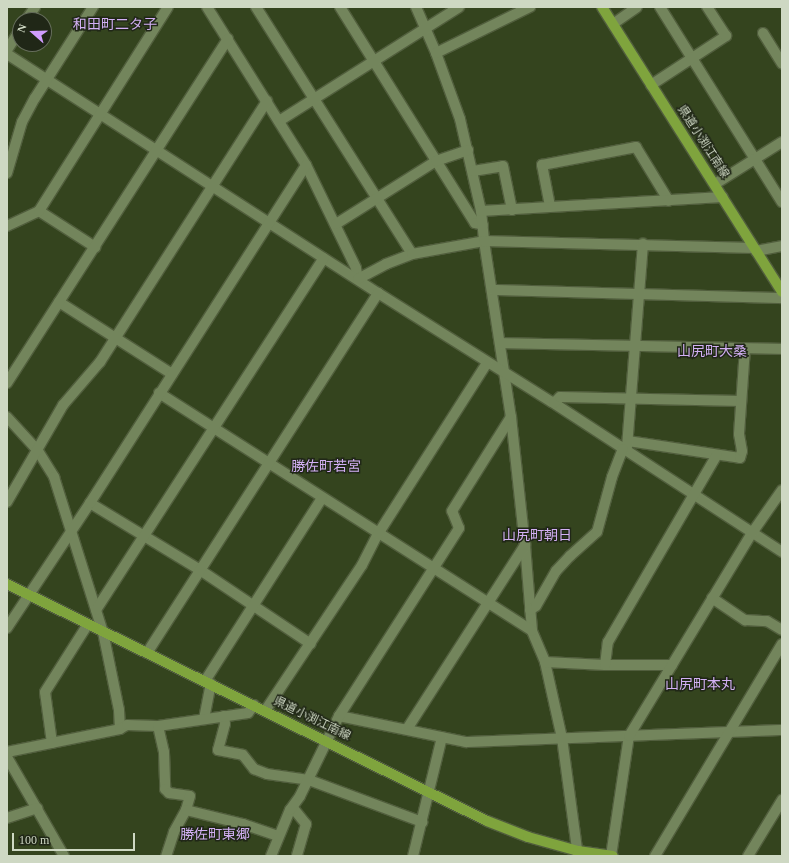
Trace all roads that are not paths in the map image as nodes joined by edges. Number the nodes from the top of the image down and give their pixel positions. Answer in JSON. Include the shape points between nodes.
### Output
{"nodes":[{"id":1,"x":93,"y":7,"type":"edge"},
{"id":2,"x":168,"y":7,"type":"edge"},
{"id":3,"x":256,"y":7,"type":"edge"},
{"id":4,"x":340,"y":7,"type":"edge"},
{"id":5,"x":416,"y":7,"type":"edge"},
{"id":6,"x":459,"y":7,"type":"edge"},
{"id":7,"x":530,"y":7,"type":"edge"},
{"id":8,"x":602,"y":7,"type":"edge"},
{"id":9,"x":637,"y":7,"type":"edge"},
{"id":10,"x":660,"y":7,"type":"edge"},
{"id":11,"x":707,"y":7,"type":"edge"},
{"id":12,"x":209,"y":8,"type":"edge"},
{"id":13,"x":519,"y":10,"type":"edge"},
{"id":14,"x":613,"y":24,"type":"junction"},
{"id":15,"x":426,"y":28,"type":"junction"},
{"id":16,"x":763,"y":33,"type":"dead end"},
{"id":17,"x":228,"y":39,"type":"junction"},
{"id":18,"x":436,"y":53,"type":"junction"},
{"id":19,"x":7,"y":54,"type":"edge"},
{"id":20,"x":692,"y":58,"type":"junction"},
{"id":21,"x":374,"y":62,"type":"junction"},
{"id":22,"x":782,"y":64,"type":"edge"},
{"id":23,"x":47,"y":80,"type":"junction"},
{"id":24,"x":651,"y":85,"type":"junction"},
{"id":25,"x":314,"y":99,"type":"junction"},
{"id":26,"x":267,"y":101,"type":"junction"},
{"id":27,"x":100,"y":114,"type":"junction"},
{"id":28,"x":279,"y":121,"type":"junction"},
{"id":29,"x":782,"y":142,"type":"edge"},
{"id":30,"x":157,"y":150,"type":"junction"},
{"id":31,"x":468,"y":150,"type":"junction"},
{"id":32,"x":756,"y":159,"type":"junction"},
{"id":33,"x":436,"y":161,"type":"junction"},
{"id":34,"x":306,"y":165,"type":"junction"},
{"id":35,"x":473,"y":171,"type":"junction"},
{"id":36,"x":7,"y":173,"type":"edge"},
{"id":37,"x":715,"y":184,"type":"junction"},
{"id":38,"x":212,"y":185,"type":"junction"},
{"id":39,"x":723,"y":197,"type":"junction"},
{"id":40,"x":377,"y":198,"type":"junction"},
{"id":41,"x":669,"y":201,"type":"junction"},
{"id":42,"x":782,"y":202,"type":"edge"},
{"id":43,"x":550,"y":206,"type":"junction"},
{"id":44,"x":512,"y":210,"type":"junction"},
{"id":45,"x":39,"y":211,"type":"junction"},
{"id":46,"x":481,"y":211,"type":"junction"},
{"id":47,"x":269,"y":222,"type":"junction"},
{"id":48,"x":336,"y":224,"type":"junction"},
{"id":49,"x":482,"y":225,"type":"junction"},
{"id":50,"x":7,"y":226,"type":"edge"},
{"id":51,"x":484,"y":241,"type":"junction"},
{"id":52,"x":643,"y":244,"type":"junction"},
{"id":53,"x":782,"y":246,"type":"edge"},
{"id":54,"x":95,"y":247,"type":"junction"},
{"id":55,"x":755,"y":249,"type":"junction"},
{"id":56,"x":412,"y":254,"type":"junction"},
{"id":57,"x":324,"y":258,"type":"junction"},
{"id":58,"x":358,"y":279,"type":"junction"},
{"id":59,"x":493,"y":290,"type":"junction"},
{"id":60,"x":782,"y":292,"type":"edge"},
{"id":61,"x":378,"y":293,"type":"junction"},
{"id":62,"x":640,"y":294,"type":"junction"},
{"id":63,"x":782,"y":298,"type":"edge"},
{"id":64,"x":59,"y":302,"type":"junction"},
{"id":65,"x":115,"y":338,"type":"junction"},
{"id":66,"x":501,"y":343,"type":"junction"},
{"id":67,"x":636,"y":347,"type":"junction"},
{"id":68,"x":745,"y":349,"type":"junction"},
{"id":69,"x":782,"y":350,"type":"edge"},
{"id":70,"x":487,"y":363,"type":"junction"},
{"id":71,"x":504,"y":372,"type":"junction"},
{"id":72,"x":172,"y":374,"type":"junction"},
{"id":73,"x":7,"y":383,"type":"edge"},
{"id":74,"x":159,"y":393,"type":"junction"},
{"id":75,"x":631,"y":399,"type":"junction"},
{"id":76,"x":741,"y":401,"type":"junction"},
{"id":77,"x":554,"y":404,"type":"junction"},
{"id":78,"x":7,"y":416,"type":"edge"},
{"id":79,"x":511,"y":417,"type":"junction"},
{"id":80,"x":214,"y":428,"type":"junction"},
{"id":81,"x":626,"y":447,"type":"junction"},
{"id":82,"x":36,"y":450,"type":"junction"},
{"id":83,"x":717,"y":455,"type":"junction"},
{"id":84,"x":268,"y":463,"type":"junction"},
{"id":85,"x":782,"y":490,"type":"edge"},
{"id":86,"x":694,"y":496,"type":"junction"},
{"id":87,"x":322,"y":498,"type":"junction"},
{"id":88,"x":7,"y":502,"type":"edge"},
{"id":89,"x":90,"y":503,"type":"junction"},
{"id":90,"x":71,"y":532,"type":"junction"},
{"id":91,"x":752,"y":533,"type":"junction"},
{"id":92,"x":378,"y":534,"type":"junction"},
{"id":93,"x":144,"y":536,"type":"junction"},
{"id":94,"x":525,"y":545,"type":"junction"},
{"id":95,"x":782,"y":552,"type":"edge"},
{"id":96,"x":433,"y":568,"type":"junction"},
{"id":97,"x":200,"y":570,"type":"junction"},
{"id":98,"x":7,"y":584,"type":"edge"},
{"id":99,"x":28,"y":594,"type":"junction"},
{"id":100,"x":712,"y":598,"type":"junction"},
{"id":101,"x":488,"y":603,"type":"junction"},
{"id":102,"x":254,"y":606,"type":"junction"},
{"id":103,"x":96,"y":610,"type":"junction"},
{"id":104,"x":530,"y":610,"type":"junction"},
{"id":105,"x":88,"y":624,"type":"junction"},
{"id":106,"x":7,"y":628,"type":"edge"},
{"id":107,"x":782,"y":630,"type":"edge"},
{"id":108,"x":532,"y":631,"type":"junction"},
{"id":109,"x":103,"y":632,"type":"junction"},
{"id":110,"x":310,"y":644,"type":"junction"},
{"id":111,"x":782,"y":644,"type":"edge"},
{"id":112,"x":147,"y":653,"type":"junction"},
{"id":113,"x":544,"y":662,"type":"junction"},
{"id":114,"x":605,"y":665,"type":"junction"},
{"id":115,"x":672,"y":666,"type":"junction"},
{"id":116,"x":208,"y":683,"type":"junction"},
{"id":117,"x":254,"y":705,"type":"junction"},
{"id":118,"x":265,"y":711,"type":"junction"},
{"id":119,"x":224,"y":716,"type":"junction"},
{"id":120,"x":339,"y":716,"type":"junction"},
{"id":121,"x":204,"y":719,"type":"junction"},
{"id":122,"x":158,"y":726,"type":"junction"},
{"id":123,"x":120,"y":729,"type":"junction"},
{"id":124,"x":407,"y":729,"type":"junction"},
{"id":125,"x":782,"y":730,"type":"edge"},
{"id":126,"x":728,"y":732,"type":"junction"},
{"id":127,"x":629,"y":736,"type":"junction"},
{"id":128,"x":442,"y":737,"type":"junction"},
{"id":129,"x":562,"y":738,"type":"junction"},
{"id":130,"x":326,"y":741,"type":"junction"},
{"id":131,"x":52,"y":743,"type":"junction"},
{"id":132,"x":7,"y":752,"type":"edge"},
{"id":133,"x":7,"y":757,"type":"edge"},
{"id":134,"x":309,"y":780,"type":"junction"},
{"id":135,"x":430,"y":792,"type":"junction"},
{"id":136,"x":782,"y":800,"type":"edge"},
{"id":137,"x":36,"y":808,"type":"junction"},
{"id":138,"x":293,"y":808,"type":"junction"},
{"id":139,"x":186,"y":810,"type":"junction"},
{"id":140,"x":7,"y":818,"type":"edge"},
{"id":141,"x":422,"y":822,"type":"junction"},
{"id":142,"x":278,"y":836,"type":"junction"},
{"id":143,"x":578,"y":854,"type":"edge"},
{"id":144,"x":64,"y":856,"type":"edge"},
{"id":145,"x":166,"y":856,"type":"edge"},
{"id":146,"x":271,"y":856,"type":"edge"},
{"id":147,"x":297,"y":856,"type":"edge"},
{"id":148,"x":413,"y":856,"type":"edge"},
{"id":149,"x":612,"y":856,"type":"edge"},
{"id":150,"x":654,"y":856,"type":"edge"},
{"id":151,"x":748,"y":856,"type":"edge"}],
"edges":[{"from":1,"to":23,"type":"street"},
{"from":2,"to":27,"type":"street"},
{"from":3,"to":25,"type":"street"},
{"from":4,"to":21,"type":"street"},
{"from":5,"to":15,"type":"street"},
{"from":6,"to":15,"type":"street"},
{"from":7,"to":13,"type":"street"},
{"from":8,"to":14,"type":"main road","name":"県道小渕江南線"},
{"from":9,"to":14,"type":"street"},
{"from":10,"to":20,"type":"street"},
{"from":11,"to":20,"type":"street","via":[[726,36]]},
{"from":12,"to":17,"type":"street"},
{"from":13,"to":18,"type":"street"},
{"from":14,"to":24,"type":"main road","name":"県道小渕江南線"},
{"from":15,"to":18,"type":"street"},
{"from":15,"to":21,"type":"street"},
{"from":16,"to":22,"type":"street"},
{"from":17,"to":26,"type":"street"},
{"from":17,"to":30,"type":"street"},
{"from":18,"to":31,"type":"street","via":[[460,119]]},
{"from":19,"to":23,"type":"street"},
{"from":20,"to":24,"type":"street"},
{"from":20,"to":32,"type":"street"},
{"from":21,"to":25,"type":"street"},
{"from":21,"to":33,"type":"street"},
{"from":23,"to":27,"type":"street"},
{"from":23,"to":36,"type":"street","via":[[22,122]]},
{"from":24,"to":37,"type":"main road","name":"県道小渕江南線"},
{"from":25,"to":28,"type":"street"},
{"from":25,"to":40,"type":"street"},
{"from":26,"to":28,"type":"street"},
{"from":26,"to":38,"type":"street"},
{"from":27,"to":30,"type":"street"},
{"from":27,"to":45,"type":"street"},
{"from":28,"to":34,"type":"street"},
{"from":29,"to":32,"type":"street"},
{"from":30,"to":38,"type":"street"},
{"from":30,"to":54,"type":"street"},
{"from":31,"to":33,"type":"street"},
{"from":31,"to":35,"type":"street"},
{"from":32,"to":37,"type":"street"},
{"from":32,"to":42,"type":"street"},
{"from":33,"to":40,"type":"street"},
{"from":33,"to":49,"type":"street","via":[[475,223]]},
{"from":34,"to":47,"type":"street"},
{"from":34,"to":48,"type":"street"},
{"from":35,"to":44,"type":"street","via":[[503,166]]},
{"from":35,"to":46,"type":"street"},
{"from":37,"to":39,"type":"main road","name":"県道小渕江南線"},
{"from":38,"to":47,"type":"street"},
{"from":38,"to":65,"type":"street"},
{"from":39,"to":41,"type":"street"},
{"from":39,"to":55,"type":"main road","name":"県道小渕江南線"},
{"from":40,"to":48,"type":"street"},
{"from":40,"to":56,"type":"street"},
{"from":41,"to":43,"type":"street"},
{"from":41,"to":43,"type":"street","via":[[636,147],[542,165]]},
{"from":43,"to":44,"type":"street"},
{"from":44,"to":46,"type":"street"},
{"from":45,"to":50,"type":"street"},
{"from":45,"to":54,"type":"street"},
{"from":46,"to":49,"type":"street"},
{"from":47,"to":57,"type":"street"},
{"from":47,"to":72,"type":"street"},
{"from":48,"to":58,"type":"street","via":[[356,268]]},
{"from":49,"to":51,"type":"street"},
{"from":51,"to":52,"type":"street"},
{"from":51,"to":56,"type":"street"},
{"from":51,"to":59,"type":"street"},
{"from":52,"to":55,"type":"street"},
{"from":52,"to":62,"type":"street"},
{"from":53,"to":55,"type":"street"},
{"from":54,"to":64,"type":"street"},
{"from":55,"to":60,"type":"main road","name":"県道小渕江南線"},
{"from":56,"to":58,"type":"street"},
{"from":57,"to":58,"type":"street"},
{"from":57,"to":80,"type":"street"},
{"from":58,"to":61,"type":"street"},
{"from":59,"to":62,"type":"street"},
{"from":59,"to":66,"type":"street"},
{"from":61,"to":70,"type":"street"},
{"from":61,"to":84,"type":"street"},
{"from":62,"to":63,"type":"street"},
{"from":62,"to":67,"type":"street"},
{"from":64,"to":65,"type":"street"},
{"from":64,"to":73,"type":"street"},
{"from":65,"to":72,"type":"street"},
{"from":65,"to":82,"type":"street","via":[[100,362],[63,405]]},
{"from":66,"to":67,"type":"street"},
{"from":66,"to":71,"type":"street"},
{"from":67,"to":68,"type":"street"},
{"from":67,"to":75,"type":"street"},
{"from":68,"to":69,"type":"street"},
{"from":68,"to":76,"type":"street"},
{"from":70,"to":71,"type":"street"},
{"from":70,"to":92,"type":"street"},
{"from":71,"to":77,"type":"street"},
{"from":71,"to":79,"type":"street"},
{"from":72,"to":74,"type":"street"},
{"from":74,"to":80,"type":"street"},
{"from":74,"to":89,"type":"street"},
{"from":75,"to":76,"type":"street"},
{"from":75,"to":77,"type":"street","via":[[560,397]]},
{"from":75,"to":81,"type":"street"},
{"from":76,"to":83,"type":"street","via":[[740,458]]},
{"from":77,"to":81,"type":"street"},
{"from":78,"to":82,"type":"street"},
{"from":79,"to":94,"type":"street"},
{"from":79,"to":96,"type":"street","via":[[452,510],[460,528]]},
{"from":80,"to":84,"type":"street"},
{"from":80,"to":93,"type":"street"},
{"from":81,"to":83,"type":"street"},
{"from":81,"to":86,"type":"street"},
{"from":81,"to":104,"type":"street","via":[[612,477],[597,532],[556,571],[536,606]]},
{"from":82,"to":88,"type":"street"},
{"from":82,"to":90,"type":"street","via":[[54,477]]},
{"from":83,"to":86,"type":"street"},
{"from":84,"to":87,"type":"street"},
{"from":84,"to":97,"type":"street"},
{"from":85,"to":91,"type":"street"},
{"from":86,"to":91,"type":"street"},
{"from":86,"to":114,"type":"street","via":[[608,642]]},
{"from":87,"to":92,"type":"street"},
{"from":87,"to":102,"type":"street"},
{"from":89,"to":90,"type":"street"},
{"from":89,"to":93,"type":"street"},
{"from":90,"to":99,"type":"street"},
{"from":90,"to":103,"type":"street"},
{"from":91,"to":95,"type":"street"},
{"from":91,"to":100,"type":"street"},
{"from":92,"to":96,"type":"street"},
{"from":92,"to":110,"type":"street","via":[[362,564]]},
{"from":93,"to":97,"type":"street"},
{"from":93,"to":103,"type":"street"},
{"from":94,"to":101,"type":"street"},
{"from":94,"to":104,"type":"street"},
{"from":96,"to":101,"type":"street"},
{"from":96,"to":120,"type":"street"},
{"from":97,"to":102,"type":"street"},
{"from":97,"to":112,"type":"street"},
{"from":98,"to":99,"type":"main road","name":"県道小渕江南線"},
{"from":99,"to":105,"type":"main road","name":"県道小渕江南線"},
{"from":99,"to":106,"type":"street"},
{"from":100,"to":107,"type":"street","via":[[745,620],[767,621]]},
{"from":100,"to":115,"type":"street"},
{"from":101,"to":108,"type":"street"},
{"from":101,"to":124,"type":"street"},
{"from":102,"to":110,"type":"street"},
{"from":102,"to":116,"type":"street"},
{"from":103,"to":109,"type":"street"},
{"from":104,"to":108,"type":"street"},
{"from":105,"to":109,"type":"main road","name":"県道小渕江南線"},
{"from":105,"to":131,"type":"street","via":[[45,692]]},
{"from":108,"to":113,"type":"street"},
{"from":109,"to":112,"type":"main road","name":"県道小渕江南線"},
{"from":109,"to":123,"type":"street","via":[[119,710]]},
{"from":110,"to":118,"type":"street"},
{"from":111,"to":126,"type":"street"},
{"from":112,"to":116,"type":"main road","name":"県道小渕江南線"},
{"from":113,"to":114,"type":"street"},
{"from":113,"to":129,"type":"street"},
{"from":114,"to":115,"type":"street"},
{"from":115,"to":127,"type":"street"},
{"from":116,"to":117,"type":"main road","name":"県道小渕江南線"},
{"from":116,"to":121,"type":"street"},
{"from":117,"to":118,"type":"main road","name":"県道小渕江南線"},
{"from":117,"to":119,"type":"street","via":[[248,713]]},
{"from":118,"to":130,"type":"main road","name":"県道小渕江南線"},
{"from":119,"to":121,"type":"street"},
{"from":119,"to":134,"type":"street","via":[[225,724],[218,750],[243,755],[254,769],[266,774]]},
{"from":120,"to":124,"type":"street"},
{"from":120,"to":130,"type":"street"},
{"from":121,"to":122,"type":"street"},
{"from":122,"to":123,"type":"street","via":[[127,726]]},
{"from":122,"to":139,"type":"street","via":[[164,752],[165,789],[190,796]]},
{"from":123,"to":131,"type":"street"},
{"from":124,"to":128,"type":"street"},
{"from":125,"to":126,"type":"street"},
{"from":126,"to":127,"type":"street"},
{"from":126,"to":150,"type":"street"},
{"from":127,"to":129,"type":"street"},
{"from":127,"to":149,"type":"street"},
{"from":128,"to":129,"type":"street","via":[[466,742]]},
{"from":128,"to":135,"type":"street"},
{"from":129,"to":143,"type":"street"},
{"from":130,"to":134,"type":"street"},
{"from":130,"to":135,"type":"main road","name":"県道小渕江南線"},
{"from":131,"to":132,"type":"street"},
{"from":133,"to":137,"type":"street"},
{"from":134,"to":138,"type":"street"},
{"from":134,"to":141,"type":"street"},
{"from":135,"to":141,"type":"street"},
{"from":135,"to":143,"type":"main road","name":"県道小渕江南線","via":[[487,821]]},
{"from":136,"to":151,"type":"street"},
{"from":137,"to":140,"type":"street"},
{"from":137,"to":144,"type":"street"},
{"from":138,"to":142,"type":"street"},
{"from":138,"to":147,"type":"street","via":[[306,824]]},
{"from":139,"to":142,"type":"street","via":[[243,824]]},
{"from":139,"to":145,"type":"street","via":[[174,832]]},
{"from":141,"to":148,"type":"street"},
{"from":142,"to":146,"type":"street"},
{"from":143,"to":149,"type":"main road","name":"県道小渕江南線"}]}
